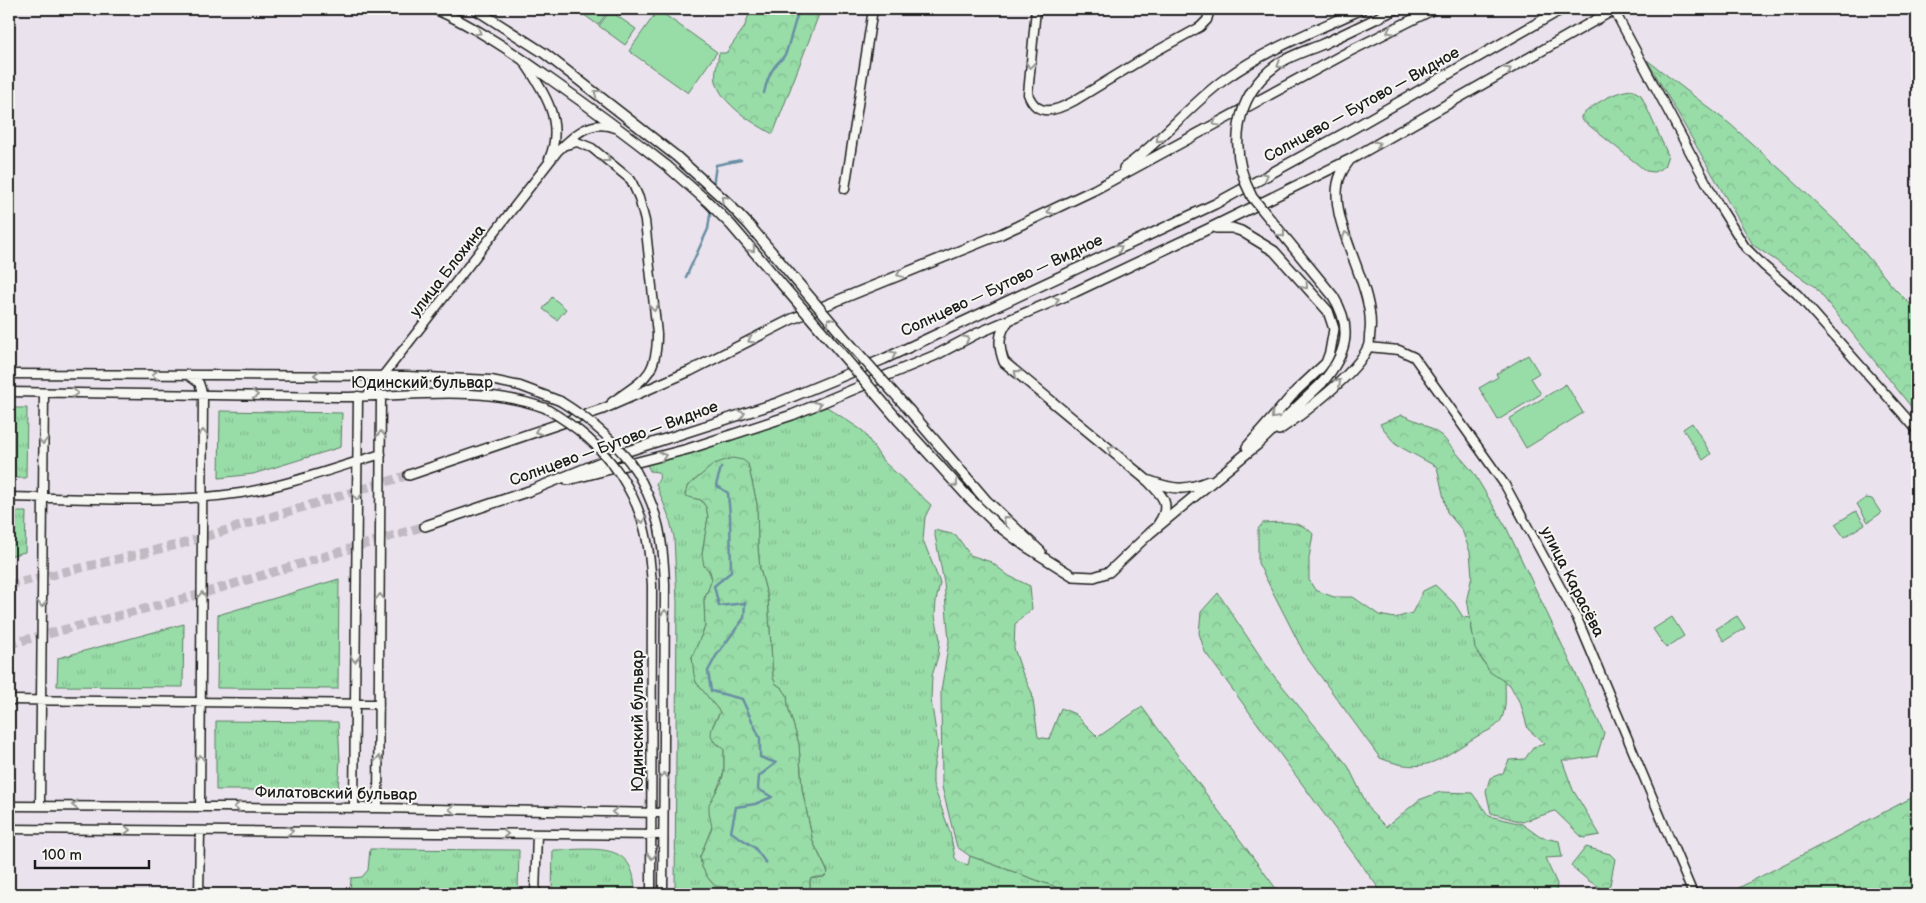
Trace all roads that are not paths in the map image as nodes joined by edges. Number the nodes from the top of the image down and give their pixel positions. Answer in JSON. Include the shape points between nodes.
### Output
{"nodes":[{"id":1,"x":435,"y":9,"type":"edge"},
{"id":2,"x":475,"y":9,"type":"edge"},
{"id":3,"x":873,"y":9,"type":"edge"},
{"id":4,"x":1036,"y":9,"type":"edge"},
{"id":5,"x":1210,"y":9,"type":"edge"},
{"id":6,"x":1362,"y":9,"type":"edge"},
{"id":7,"x":1396,"y":9,"type":"edge"},
{"id":8,"x":1434,"y":9,"type":"edge"},
{"id":9,"x":1562,"y":9,"type":"edge"},
{"id":10,"x":1615,"y":9,"type":"edge"},
{"id":11,"x":522,"y":60,"type":"junction"},
{"id":12,"x":624,"y":131,"type":"junction"},
{"id":13,"x":564,"y":146,"type":"junction"},
{"id":14,"x":1350,"y":159,"type":"junction"},
{"id":15,"x":548,"y":163,"type":"junction"},
{"id":16,"x":845,"y":189,"type":"dead end"},
{"id":17,"x":1094,"y":190,"type":"junction"},
{"id":18,"x":1208,"y":229,"type":"junction"},
{"id":19,"x":1011,"y":318,"type":"junction"},
{"id":20,"x":1368,"y":347,"type":"junction"},
{"id":21,"x":9,"y":374,"type":"edge"},
{"id":22,"x":187,"y":375,"type":"junction"},
{"id":23,"x":384,"y":376,"type":"junction"},
{"id":24,"x":9,"y":392,"type":"edge"},
{"id":25,"x":44,"y":392,"type":"junction"},
{"id":26,"x":203,"y":395,"type":"junction"},
{"id":27,"x":368,"y":395,"type":"junction"},
{"id":28,"x":381,"y":395,"type":"junction"},
{"id":29,"x":358,"y":396,"type":"junction"},
{"id":30,"x":603,"y":409,"type":"junction"},
{"id":31,"x":1917,"y":430,"type":"edge"},
{"id":32,"x":1258,"y":444,"type":"junction"},
{"id":33,"x":381,"y":454,"type":"junction"},
{"id":34,"x":357,"y":462,"type":"junction"},
{"id":35,"x":1231,"y":468,"type":"junction"},
{"id":36,"x":409,"y":475,"type":"tunnel mouth"},
{"id":37,"x":1221,"y":476,"type":"junction"},
{"id":38,"x":1148,"y":481,"type":"junction"},
{"id":39,"x":532,"y":490,"type":"junction"},
{"id":40,"x":9,"y":497,"type":"edge"},
{"id":41,"x":43,"y":497,"type":"junction"},
{"id":42,"x":202,"y":497,"type":"junction"},
{"id":43,"x":425,"y":526,"type":"tunnel mouth"},
{"id":44,"x":1154,"y":529,"type":"junction"},
{"id":45,"x":1054,"y":565,"type":"junction"},
{"id":46,"x":9,"y":700,"type":"edge"},
{"id":47,"x":41,"y":701,"type":"junction"},
{"id":48,"x":201,"y":702,"type":"junction"},
{"id":49,"x":355,"y":704,"type":"junction"},
{"id":50,"x":379,"y":704,"type":"junction"},
{"id":51,"x":40,"y":805,"type":"junction"},
{"id":52,"x":9,"y":806,"type":"edge"},
{"id":53,"x":200,"y":806,"type":"junction"},
{"id":54,"x":354,"y":808,"type":"junction"},
{"id":55,"x":378,"y":808,"type":"junction"},
{"id":56,"x":652,"y":813,"type":"junction"},
{"id":57,"x":663,"y":813,"type":"junction"},
{"id":58,"x":9,"y":829,"type":"edge"},
{"id":59,"x":200,"y":831,"type":"junction"},
{"id":60,"x":537,"y":834,"type":"junction"},
{"id":61,"x":652,"y":835,"type":"junction"},
{"id":62,"x":663,"y":835,"type":"junction"},
{"id":63,"x":199,"y":894,"type":"edge"},
{"id":64,"x":535,"y":894,"type":"edge"},
{"id":65,"x":651,"y":894,"type":"edge"},
{"id":66,"x":663,"y":894,"type":"edge"},
{"id":67,"x":1693,"y":894,"type":"edge"}],
"edges":[{"from":1,"to":11,"type":"main road","one_way":true},
{"from":45,"to":2,"type":"main road","one_way":true,"bridge":true,"via":[[986,500],[727,202],[676,156],[544,53]]},
{"from":3,"to":16,"type":"street"},
{"from":4,"to":5,"type":"street","one_way":true,"via":[[1028,94],[1035,106],[1049,111],[1074,101],[1200,27],[1207,20]]},
{"from":6,"to":17,"type":"main road","one_way":true,"via":[[1263,56],[1225,79],[1141,156]]},
{"from":7,"to":32,"type":"main road","one_way":true,"bridge":true,"via":[[1279,64],[1262,78],[1243,109],[1239,164],[1252,198],[1333,296],[1341,308],[1345,324],[1342,354],[1333,370]]},
{"from":8,"to":17,"type":"main road","one_way":true},
{"from":39,"to":9,"type":"main road","name":"Солнцево — Бутово — Видное","one_way":true,"via":[[628,451],[777,403],[884,359],[1215,204]]},
{"from":14,"to":10,"type":"main road","one_way":true},
{"from":10,"to":31,"type":"street","via":[[1715,199],[1745,247],[1797,294]]},
{"from":11,"to":12,"type":"main road"},
{"from":11,"to":15,"type":"street","via":[[546,97],[554,117],[556,131]]},
{"from":12,"to":13,"type":"street","name":"улица Блохина","via":[[604,125],[589,127]]},
{"from":12,"to":45,"type":"main road","one_way":true,"bridge":true,"via":[[731,225],[899,421],[988,518]]},
{"from":13,"to":15,"type":"street","name":"улица Блохина"},
{"from":13,"to":30,"type":"street","one_way":true,"via":[[577,142],[588,145],[621,170],[639,198],[644,221],[657,352],[648,375]]},
{"from":14,"to":18,"type":"main road"},
{"from":20,"to":14,"type":"main road","one_way":true,"via":[[1372,320],[1368,297],[1339,214],[1337,199],[1340,174]]},
{"from":15,"to":23,"type":"street","name":"улица Блохина"},
{"from":17,"to":30,"type":"main road","one_way":true,"via":[[1001,234],[792,319]]},
{"from":19,"to":18,"type":"main road","one_way":true,"via":[[1075,292]]},
{"from":18,"to":35,"type":"main road","one_way":true,"via":[[1242,231],[1274,251],[1328,311],[1334,329],[1326,363],[1296,391]]},
{"from":38,"to":19,"type":"main road","one_way":true,"via":[[1004,362],[1000,336]]},
{"from":39,"to":19,"type":"main road","one_way":true,"via":[[688,449],[792,415],[936,355]]},
{"from":32,"to":20,"type":"main road","one_way":true,"via":[[1301,415],[1355,368]]},
{"from":20,"to":67,"type":"street","name":"улица Карасёва","via":[[1399,350],[1414,357],[1505,485],[1577,618]]},
{"from":22,"to":21,"type":"street","name":"Юдинский бульвар","one_way":true},
{"from":23,"to":22,"type":"street","name":"Юдинский бульвар","one_way":true},
{"from":22,"to":26,"type":"street","via":[[199,383]]},
{"from":23,"to":27,"type":"street","name":"улица Блохина"},
{"from":57,"to":23,"type":"street","name":"Юдинский бульвар","one_way":true,"bridge":true,"via":[[664,546],[659,522],[636,471],[603,432],[560,401],[520,386],[491,380]]},
{"from":24,"to":25,"type":"street","name":"Юдинский бульвар"},
{"from":25,"to":26,"type":"street","name":"Юдинский бульвар","one_way":true},
{"from":25,"to":41,"type":"street","one_way":true},
{"from":26,"to":29,"type":"street","name":"Юдинский бульвар","one_way":true},
{"from":42,"to":26,"type":"street","one_way":true},
{"from":27,"to":28,"type":"street","name":"Юдинский бульвар"},
{"from":27,"to":29,"type":"street","name":"Юдинский бульвар"},
{"from":33,"to":28,"type":"street","one_way":true},
{"from":28,"to":56,"type":"street","name":"Юдинский бульвар","one_way":true,"bridge":true,"via":[[493,395],[545,408],[593,442],[612,462],[635,497],[645,525],[652,585]]},
{"from":29,"to":34,"type":"street"},
{"from":30,"to":36,"type":"main road","one_way":true},
{"from":32,"to":35,"type":"main road"},
{"from":33,"to":34,"type":"street"},
{"from":50,"to":33,"type":"street","one_way":true},
{"from":34,"to":42,"type":"street","via":[[278,485]]},
{"from":34,"to":49,"type":"street","one_way":true},
{"from":35,"to":37,"type":"main road"},
{"from":37,"to":38,"type":"main road","via":[[1177,489]]},
{"from":37,"to":44,"type":"main road"},
{"from":38,"to":44,"type":"main road","via":[[1166,508]]},
{"from":39,"to":43,"type":"main road","name":"Солнцево — Бутово — Видное"},
{"from":40,"to":41,"type":"street"},
{"from":41,"to":42,"type":"street"},
{"from":41,"to":47,"type":"street","one_way":true},
{"from":48,"to":42,"type":"street","one_way":true},
{"from":44,"to":45,"type":"main road","via":[[1109,572],[1094,577],[1073,576]]},
{"from":46,"to":47,"type":"street"},
{"from":47,"to":48,"type":"street"},
{"from":47,"to":51,"type":"street"},
{"from":48,"to":49,"type":"street"},
{"from":53,"to":48,"type":"street","one_way":true},
{"from":49,"to":50,"type":"street"},
{"from":49,"to":54,"type":"street"},
{"from":55,"to":50,"type":"street","one_way":true},
{"from":51,"to":52,"type":"street","name":"Филатовский бульвар"},
{"from":53,"to":51,"type":"street","name":"Филатовский бульвар","one_way":true},
{"from":54,"to":53,"type":"street","name":"Филатовский бульвар","one_way":true},
{"from":54,"to":55,"type":"street","name":"Филатовский бульвар"},
{"from":56,"to":55,"type":"street","name":"Филатовский бульвар","one_way":true},
{"from":56,"to":57,"type":"street","name":"Филатовский бульвар"},
{"from":56,"to":61,"type":"street","name":"Юдинский бульвар"},
{"from":57,"to":62,"type":"street","name":"Юдинский бульвар"},
{"from":58,"to":59,"type":"street","one_way":true},
{"from":59,"to":60,"type":"street","one_way":true},
{"from":59,"to":63,"type":"street"},
{"from":60,"to":61,"type":"street"},
{"from":60,"to":64,"type":"street"},
{"from":61,"to":62,"type":"street"},
{"from":61,"to":65,"type":"street","name":"Юдинский бульвар","one_way":true},
{"from":62,"to":66,"type":"street","name":"Юдинский бульвар"}]}
